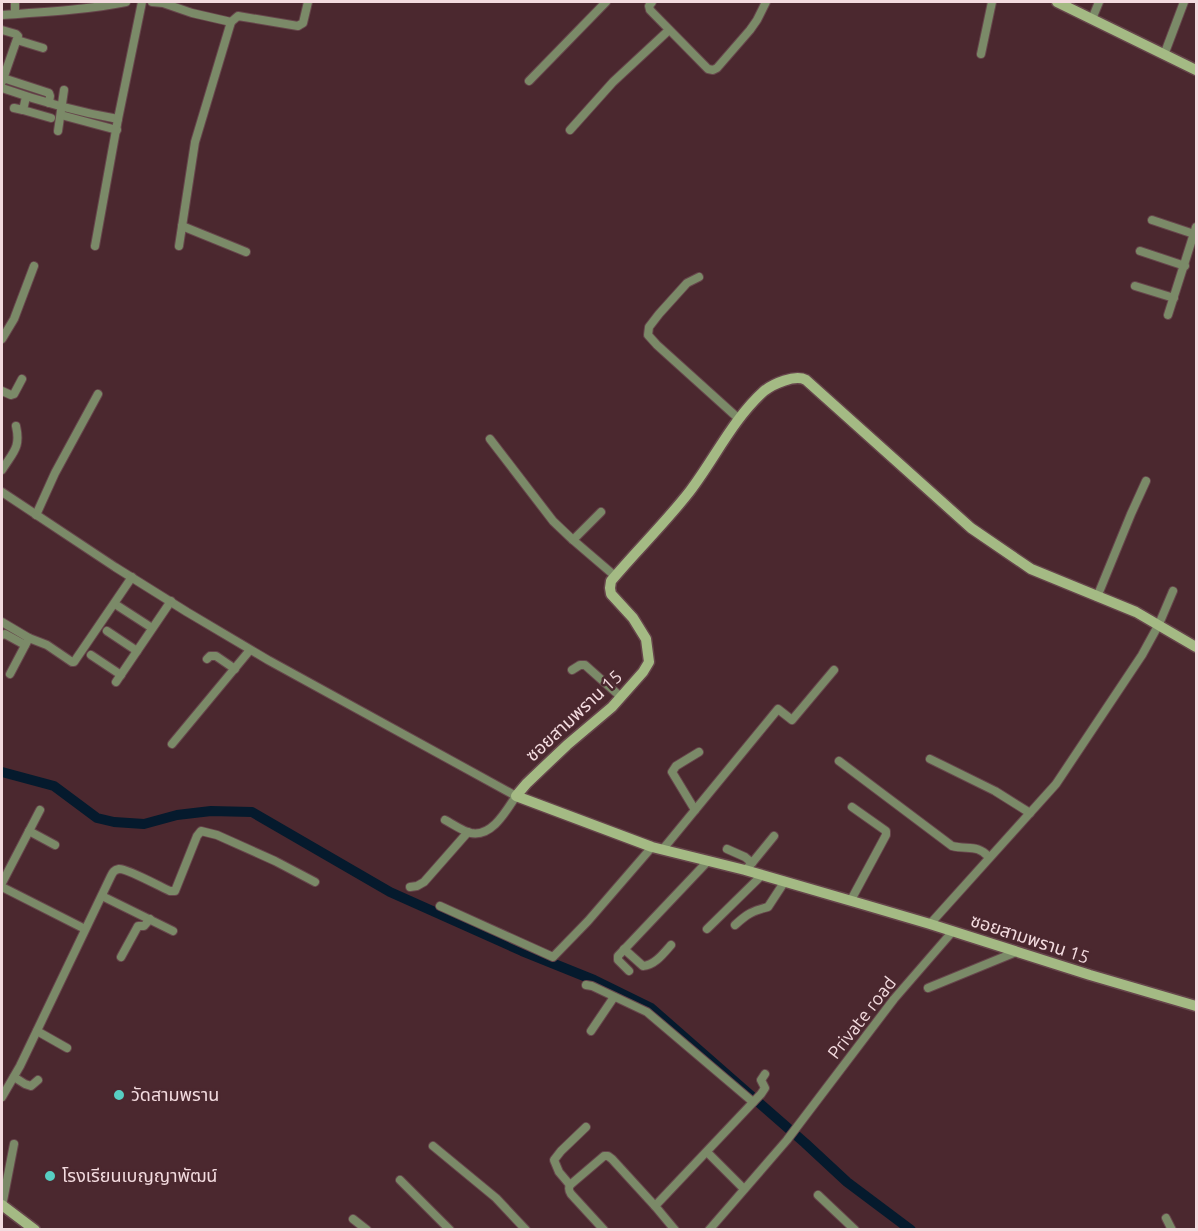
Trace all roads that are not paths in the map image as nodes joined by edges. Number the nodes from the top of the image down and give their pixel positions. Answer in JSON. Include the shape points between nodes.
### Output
{"nodes":[{"id":1,"x":15,"y":2,"type":"edge"},
{"id":2,"x":126,"y":2,"type":"edge"},
{"id":3,"x":142,"y":2,"type":"edge"},
{"id":4,"x":152,"y":2,"type":"edge"},
{"id":5,"x":164,"y":2,"type":"edge"},
{"id":6,"x":308,"y":2,"type":"edge"},
{"id":7,"x":606,"y":2,"type":"edge"},
{"id":8,"x":652,"y":2,"type":"edge"},
{"id":9,"x":766,"y":2,"type":"edge"},
{"id":10,"x":992,"y":2,"type":"edge"},
{"id":11,"x":1057,"y":2,"type":"edge"},
{"id":12,"x":1184,"y":2,"type":"edge"},
{"id":13,"x":102,"y":4,"type":"edge"},
{"id":14,"x":75,"y":6,"type":"edge"},
{"id":15,"x":1096,"y":9,"type":"edge"},
{"id":16,"x":15,"y":14,"type":"junction"},
{"id":17,"x":2,"y":15,"type":"edge"},
{"id":18,"x":231,"y":22,"type":"junction"},
{"id":19,"x":2,"y":30,"type":"edge"},
{"id":20,"x":669,"y":30,"type":"junction"},
{"id":21,"x":17,"y":40,"type":"junction"},
{"id":22,"x":43,"y":48,"type":"dead end"},
{"id":23,"x":1166,"y":51,"type":"junction"},
{"id":24,"x":981,"y":54,"type":"dead end"},
{"id":25,"x":1197,"y":70,"type":"edge"},
{"id":26,"x":2,"y":80,"type":"edge"},
{"id":27,"x":529,"y":81,"type":"dead end"},
{"id":28,"x":2,"y":88,"type":"edge"},
{"id":29,"x":64,"y":90,"type":"dead end"},
{"id":30,"x":26,"y":97,"type":"junction"},
{"id":31,"x":49,"y":103,"type":"junction"},
{"id":32,"x":62,"y":106,"type":"junction"},
{"id":33,"x":61,"y":115,"type":"junction"},
{"id":34,"x":51,"y":118,"type":"dead end"},
{"id":35,"x":118,"y":118,"type":"junction"},
{"id":36,"x":117,"y":130,"type":"junction"},
{"id":37,"x":570,"y":130,"type":"dead end"},
{"id":38,"x":58,"y":131,"type":"dead end"},
{"id":39,"x":1152,"y":220,"type":"dead end"},
{"id":40,"x":182,"y":226,"type":"junction"},
{"id":41,"x":1195,"y":230,"type":"edge"},
{"id":42,"x":95,"y":246,"type":"dead end"},
{"id":43,"x":179,"y":246,"type":"dead end"},
{"id":44,"x":1140,"y":251,"type":"dead end"},
{"id":45,"x":246,"y":252,"type":"dead end"},
{"id":46,"x":34,"y":266,"type":"dead end"},
{"id":47,"x":1185,"y":266,"type":"junction"},
{"id":48,"x":699,"y":277,"type":"dead end"},
{"id":49,"x":1135,"y":286,"type":"dead end"},
{"id":50,"x":1174,"y":298,"type":"junction"},
{"id":51,"x":1168,"y":315,"type":"dead end"},
{"id":52,"x":2,"y":339,"type":"edge"},
{"id":53,"x":22,"y":379,"type":"dead end"},
{"id":54,"x":2,"y":391,"type":"edge"},
{"id":55,"x":98,"y":394,"type":"dead end"},
{"id":56,"x":739,"y":419,"type":"junction"},
{"id":57,"x":16,"y":426,"type":"dead end"},
{"id":58,"x":490,"y":439,"type":"dead end"},
{"id":59,"x":2,"y":470,"type":"edge"},
{"id":60,"x":1146,"y":481,"type":"dead end"},
{"id":61,"x":2,"y":492,"type":"edge"},
{"id":62,"x":601,"y":512,"type":"dead end"},
{"id":63,"x":36,"y":515,"type":"junction"},
{"id":64,"x":573,"y":540,"type":"junction"},
{"id":65,"x":615,"y":576,"type":"junction"},
{"id":66,"x":132,"y":577,"type":"junction"},
{"id":67,"x":1173,"y":591,"type":"dead end"},
{"id":68,"x":1098,"y":597,"type":"junction"},
{"id":69,"x":171,"y":601,"type":"junction"},
{"id":70,"x":118,"y":606,"type":"dead end"},
{"id":71,"x":2,"y":622,"type":"edge"},
{"id":72,"x":1159,"y":624,"type":"junction"},
{"id":73,"x":152,"y":628,"type":"junction"},
{"id":74,"x":107,"y":631,"type":"dead end"},
{"id":75,"x":2,"y":635,"type":"edge"},
{"id":76,"x":27,"y":642,"type":"junction"},
{"id":77,"x":1197,"y":647,"type":"edge"},
{"id":78,"x":250,"y":650,"type":"junction"},
{"id":79,"x":137,"y":651,"type":"junction"},
{"id":80,"x":91,"y":655,"type":"dead end"},
{"id":81,"x":207,"y":659,"type":"dead end"},
{"id":82,"x":235,"y":669,"type":"junction"},
{"id":83,"x":834,"y":669,"type":"dead end"},
{"id":84,"x":572,"y":670,"type":"dead end"},
{"id":85,"x":10,"y":674,"type":"dead end"},
{"id":86,"x":121,"y":675,"type":"junction"},
{"id":87,"x":116,"y":682,"type":"dead end"},
{"id":88,"x":621,"y":697,"type":"junction"},
{"id":89,"x":172,"y":744,"type":"dead end"},
{"id":90,"x":699,"y":752,"type":"dead end"},
{"id":91,"x":930,"y":759,"type":"dead end"},
{"id":92,"x":839,"y":761,"type":"dead end"},
{"id":93,"x":516,"y":796,"type":"junction"},
{"id":94,"x":852,"y":807,"type":"dead end"},
{"id":95,"x":40,"y":810,"type":"dead end"},
{"id":96,"x":695,"y":810,"type":"junction"},
{"id":97,"x":1030,"y":813,"type":"junction"},
{"id":98,"x":445,"y":820,"type":"dead end"},
{"id":99,"x":29,"y":831,"type":"junction"},
{"id":100,"x":468,"y":832,"type":"junction"},
{"id":101,"x":774,"y":836,"type":"dead end"},
{"id":102,"x":55,"y":845,"type":"dead end"},
{"id":103,"x":657,"y":848,"type":"junction"},
{"id":104,"x":727,"y":849,"type":"dead end"},
{"id":105,"x":989,"y":857,"type":"junction"},
{"id":106,"x":708,"y":861,"type":"junction"},
{"id":107,"x":748,"y":866,"type":"junction"},
{"id":108,"x":762,"y":875,"type":"junction"},
{"id":109,"x":785,"y":881,"type":"junction"},
{"id":110,"x":315,"y":882,"type":"dead end"},
{"id":111,"x":2,"y":885,"type":"edge"},
{"id":112,"x":410,"y":887,"type":"dead end"},
{"id":113,"x":102,"y":896,"type":"junction"},
{"id":114,"x":850,"y":900,"type":"junction"},
{"id":115,"x":440,"y":906,"type":"dead end"},
{"id":116,"x":150,"y":919,"type":"junction"},
{"id":117,"x":930,"y":924,"type":"junction"},
{"id":118,"x":735,"y":926,"type":"dead end"},
{"id":119,"x":86,"y":929,"type":"junction"},
{"id":120,"x":707,"y":929,"type":"dead end"},
{"id":121,"x":173,"y":931,"type":"dead end"},
{"id":122,"x":953,"y":931,"type":"junction"},
{"id":123,"x":671,"y":945,"type":"dead end"},
{"id":124,"x":624,"y":949,"type":"junction"},
{"id":125,"x":1016,"y":951,"type":"junction"},
{"id":126,"x":122,"y":957,"type":"dead end"},
{"id":127,"x":629,"y":971,"type":"dead end"},
{"id":128,"x":586,"y":985,"type":"dead end"},
{"id":129,"x":928,"y":988,"type":"dead end"},
{"id":130,"x":614,"y":997,"type":"junction"},
{"id":131,"x":1197,"y":1006,"type":"edge"},
{"id":132,"x":37,"y":1031,"type":"junction"},
{"id":133,"x":591,"y":1031,"type":"dead end"},
{"id":134,"x":67,"y":1048,"type":"dead end"},
{"id":135,"x":765,"y":1074,"type":"dead end"},
{"id":136,"x":14,"y":1077,"type":"junction"},
{"id":137,"x":38,"y":1080,"type":"dead end"},
{"id":138,"x":2,"y":1097,"type":"edge"},
{"id":139,"x":754,"y":1101,"type":"junction"},
{"id":140,"x":586,"y":1127,"type":"dead end"},
{"id":141,"x":14,"y":1144,"type":"dead end"},
{"id":142,"x":433,"y":1146,"type":"dead end"},
{"id":143,"x":708,"y":1152,"type":"junction"},
{"id":144,"x":400,"y":1180,"type":"dead end"},
{"id":145,"x":570,"y":1185,"type":"junction"},
{"id":146,"x":744,"y":1189,"type":"junction"},
{"id":147,"x":818,"y":1195,"type":"dead end"},
{"id":148,"x":2,"y":1205,"type":"edge"},
{"id":149,"x":655,"y":1206,"type":"junction"},
{"id":150,"x":1166,"y":1218,"type":"dead end"},
{"id":151,"x":353,"y":1219,"type":"dead end"},
{"id":152,"x":35,"y":1230,"type":"edge"},
{"id":153,"x":367,"y":1230,"type":"edge"},
{"id":154,"x":450,"y":1230,"type":"edge"},
{"id":155,"x":526,"y":1230,"type":"edge"},
{"id":156,"x":604,"y":1230,"type":"edge"},
{"id":157,"x":675,"y":1230,"type":"edge"},
{"id":158,"x":709,"y":1230,"type":"edge"},
{"id":159,"x":855,"y":1230,"type":"edge"},
{"id":160,"x":1172,"y":1230,"type":"edge"}],
"edges":[{"from":1,"to":16,"type":"street"},
{"from":2,"to":13,"type":"street"},
{"from":3,"to":35,"type":"street"},
{"from":4,"to":5,"type":"street"},
{"from":5,"to":18,"type":"street"},
{"from":6,"to":18,"type":"street","via":[[300,26],[238,16]]},
{"from":7,"to":27,"type":"street"},
{"from":8,"to":20,"type":"street","via":[[649,9]]},
{"from":9,"to":20,"type":"street","via":[[750,30],[713,70]]},
{"from":10,"to":24,"type":"street"},
{"from":11,"to":15,"type":"street"},
{"from":12,"to":23,"type":"street"},
{"from":13,"to":14,"type":"street"},
{"from":14,"to":16,"type":"street"},
{"from":15,"to":23,"type":"street"},
{"from":16,"to":17,"type":"street"},
{"from":18,"to":40,"type":"street","via":[[195,142]]},
{"from":19,"to":21,"type":"street","via":[[16,34]]},
{"from":20,"to":37,"type":"street","via":[[613,82]]},
{"from":21,"to":22,"type":"street"},
{"from":21,"to":26,"type":"street"},
{"from":23,"to":25,"type":"street"},
{"from":26,"to":31,"type":"street","via":[[49,93]]},
{"from":28,"to":30,"type":"street"},
{"from":29,"to":32,"type":"street"},
{"from":30,"to":31,"type":"street"},
{"from":30,"to":34,"type":"street","via":[[19,109]]},
{"from":31,"to":32,"type":"street"},
{"from":32,"to":33,"type":"street"},
{"from":32,"to":35,"type":"street"},
{"from":33,"to":36,"type":"street"},
{"from":33,"to":38,"type":"street"},
{"from":35,"to":36,"type":"street"},
{"from":36,"to":42,"type":"street"},
{"from":39,"to":41,"type":"street"},
{"from":40,"to":43,"type":"street"},
{"from":40,"to":45,"type":"street"},
{"from":41,"to":47,"type":"street"},
{"from":44,"to":47,"type":"street"},
{"from":46,"to":52,"type":"street"},
{"from":47,"to":50,"type":"street"},
{"from":48,"to":56,"type":"street","via":[[673,298],[648,327],[648,334]]},
{"from":49,"to":50,"type":"street"},
{"from":50,"to":51,"type":"street"},
{"from":53,"to":54,"type":"street","via":[[14,394]]},
{"from":55,"to":63,"type":"street"},
{"from":56,"to":65,"type":"street","via":[[690,490]]},
{"from":56,"to":68,"type":"street","via":[[766,390],[803,378],[971,528],[1031,570]]},
{"from":57,"to":59,"type":"street","via":[[16,449]]},
{"from":58,"to":64,"type":"street","via":[[545,511]]},
{"from":60,"to":68,"type":"street"},
{"from":61,"to":63,"type":"street"},
{"from":62,"to":64,"type":"street"},
{"from":63,"to":66,"type":"street"},
{"from":64,"to":65,"type":"street"},
{"from":65,"to":88,"type":"street","name":"ซอยสามพราน 15","via":[[611,594],[640,628],[649,662]]},
{"from":66,"to":69,"type":"street"},
{"from":66,"to":76,"type":"street","via":[[74,662],[47,645]]},
{"from":67,"to":72,"type":"street"},
{"from":68,"to":72,"type":"street"},
{"from":69,"to":73,"type":"street"},
{"from":69,"to":78,"type":"street"},
{"from":70,"to":73,"type":"street"},
{"from":71,"to":76,"type":"street"},
{"from":72,"to":77,"type":"street"},
{"from":72,"to":97,"type":"street","via":[[1056,784]]},
{"from":73,"to":79,"type":"street"},
{"from":74,"to":79,"type":"street"},
{"from":75,"to":76,"type":"street"},
{"from":76,"to":85,"type":"street"},
{"from":78,"to":82,"type":"street"},
{"from":78,"to":93,"type":"street"},
{"from":79,"to":86,"type":"street"},
{"from":80,"to":86,"type":"street"},
{"from":81,"to":82,"type":"street","via":[[216,656]]},
{"from":82,"to":89,"type":"street"},
{"from":83,"to":96,"type":"street","via":[[792,720],[778,709]]},
{"from":84,"to":88,"type":"street","via":[[585,665]]},
{"from":86,"to":87,"type":"street"},
{"from":88,"to":93,"type":"street","name":"ซอยสามพราน 15"},
{"from":90,"to":96,"type":"street","via":[[672,772]]},
{"from":91,"to":97,"type":"street"},
{"from":92,"to":105,"type":"street","via":[[952,846],[978,848]]},
{"from":93,"to":100,"type":"street","via":[[489,829]]},
{"from":93,"to":103,"type":"street","name":"ซอยสามพราน 15"},
{"from":94,"to":114,"type":"street","via":[[886,831],[886,835]]},
{"from":95,"to":99,"type":"street"},
{"from":96,"to":103,"type":"street"},
{"from":97,"to":105,"type":"street"},
{"from":98,"to":100,"type":"street"},
{"from":99,"to":102,"type":"street"},
{"from":99,"to":111,"type":"street"},
{"from":100,"to":112,"type":"street","via":[[424,882]]},
{"from":101,"to":107,"type":"street"},
{"from":103,"to":106,"type":"street","name":"ซอยสามพราน 15"},
{"from":103,"to":115,"type":"street","via":[[555,957]]},
{"from":104,"to":107,"type":"street","via":[[745,856]]},
{"from":105,"to":117,"type":"street"},
{"from":106,"to":107,"type":"street","name":"ซอยสามพราน 15"},
{"from":106,"to":124,"type":"street"},
{"from":107,"to":108,"type":"street","name":"ซอยสามพราน 15"},
{"from":108,"to":109,"type":"street","name":"ซอยสามพราน 15"},
{"from":108,"to":120,"type":"street"},
{"from":109,"to":114,"type":"street","name":"ซอยสามพราน 15"},
{"from":109,"to":118,"type":"street","via":[[768,907],[754,910]]},
{"from":110,"to":113,"type":"street","via":[[201,831],[175,891],[120,869],[114,871]]},
{"from":111,"to":119,"type":"street"},
{"from":113,"to":116,"type":"street"},
{"from":113,"to":119,"type":"street"},
{"from":114,"to":117,"type":"street","name":"ซอยสามพราน 15"},
{"from":116,"to":121,"type":"street"},
{"from":116,"to":126,"type":"street","via":[[144,926],[138,926]]},
{"from":117,"to":122,"type":"street","name":"ซอยสามพราน 15"},
{"from":119,"to":132,"type":"street"},
{"from":122,"to":125,"type":"street","name":"ซอยสามพราน 15"},
{"from":122,"to":146,"type":"street","name":"Private road","via":[[894,999],[798,1127]]},
{"from":123,"to":124,"type":"street","via":[[647,966]]},
{"from":124,"to":127,"type":"street","via":[[618,960]]},
{"from":125,"to":129,"type":"street"},
{"from":125,"to":131,"type":"street","name":"ซอยสามพราน 15"},
{"from":128,"to":130,"type":"street"},
{"from":130,"to":133,"type":"street"},
{"from":130,"to":139,"type":"street","via":[[647,1012]]},
{"from":132,"to":134,"type":"street"},
{"from":132,"to":136,"type":"street"},
{"from":135,"to":139,"type":"street","via":[[760,1080],[765,1088]]},
{"from":136,"to":137,"type":"street","via":[[31,1086]]},
{"from":136,"to":138,"type":"street"},
{"from":139,"to":143,"type":"street"},
{"from":140,"to":145,"type":"street","via":[[554,1160]]},
{"from":141,"to":148,"type":"street"},
{"from":142,"to":155,"type":"street","via":[[496,1198]]},
{"from":143,"to":146,"type":"street"},
{"from":143,"to":149,"type":"street"},
{"from":144,"to":154,"type":"street"},
{"from":145,"to":149,"type":"street","via":[[606,1156]]},
{"from":145,"to":156,"type":"street","via":[[569,1191]]},
{"from":146,"to":158,"type":"street","name":"Private road"},
{"from":147,"to":159,"type":"street"},
{"from":148,"to":152,"type":"street"},
{"from":149,"to":157,"type":"street"},
{"from":150,"to":160,"type":"street"},
{"from":151,"to":153,"type":"street"}]}
